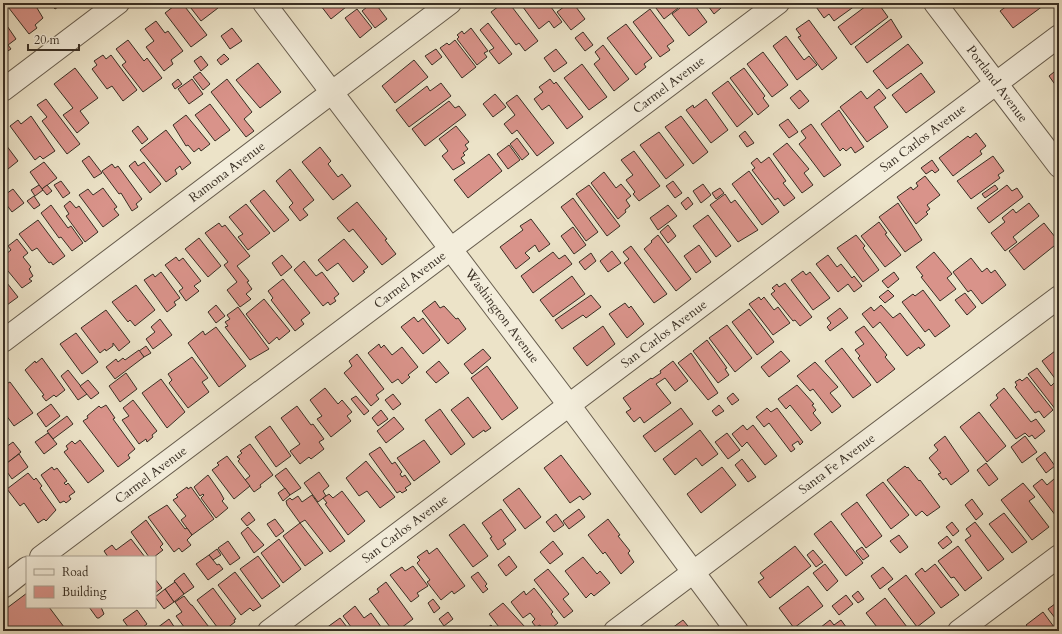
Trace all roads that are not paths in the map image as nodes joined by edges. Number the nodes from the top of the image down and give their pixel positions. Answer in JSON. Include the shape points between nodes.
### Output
{"nodes":[{"id":1,"x":118,"y":3,"type":"edge"},
{"id":2,"x":264,"y":3,"type":"edge"},
{"id":3,"x":450,"y":3,"type":"edge"},
{"id":4,"x":778,"y":3,"type":"edge"},
{"id":5,"x":935,"y":3,"type":"edge"},
{"id":6,"x":1059,"y":36,"type":"edge"},
{"id":7,"x":996,"y":83,"type":"junction"},
{"id":8,"x":3,"y":90,"type":"edge"},
{"id":9,"x":332,"y":92,"type":"junction"},
{"id":10,"x":1059,"y":166,"type":"edge"},
{"id":11,"x":450,"y":249,"type":"junction"},
{"id":12,"x":1059,"y":296,"type":"edge"},
{"id":13,"x":3,"y":341,"type":"edge"},
{"id":14,"x":569,"y":405,"type":"junction"},
{"id":15,"x":42,"y":556,"type":"edge"},
{"id":16,"x":1059,"y":556,"type":"edge"},
{"id":17,"x":26,"y":569,"type":"edge"},
{"id":18,"x":693,"y":572,"type":"junction"},
{"id":19,"x":3,"y":587,"type":"edge"},
{"id":20,"x":269,"y":631,"type":"edge"},
{"id":21,"x":615,"y":631,"type":"edge"},
{"id":22,"x":737,"y":631,"type":"edge"},
{"id":23,"x":959,"y":631,"type":"edge"}],
"edges":[{"from":1,"to":8,"type":"street"},
{"from":2,"to":9,"type":"street","name":"Washington Avenue"},
{"from":3,"to":9,"type":"street","name":"Ramona Avenue"},
{"from":4,"to":11,"type":"street","name":"Carmel Avenue"},
{"from":5,"to":7,"type":"street","name":"Portland Avenue"},
{"from":6,"to":7,"type":"street","name":"San Carlos Avenue"},
{"from":7,"to":10,"type":"street","name":"Portland Avenue"},
{"from":7,"to":14,"type":"street","name":"San Carlos Avenue"},
{"from":9,"to":11,"type":"street","name":"Washington Avenue"},
{"from":9,"to":13,"type":"street","name":"Ramona Avenue"},
{"from":11,"to":14,"type":"street","name":"Washington Avenue"},
{"from":11,"to":15,"type":"street","name":"Carmel Avenue"},
{"from":12,"to":18,"type":"street","name":"Santa Fe Avenue"},
{"from":14,"to":18,"type":"street","name":"Washington Avenue"},
{"from":14,"to":20,"type":"street","name":"San Carlos Avenue"},
{"from":16,"to":23,"type":"street"},
{"from":17,"to":19,"type":"street"},
{"from":18,"to":21,"type":"street","name":"Santa Fe Avenue"},
{"from":18,"to":22,"type":"street","name":"Washington Avenue"}]}
